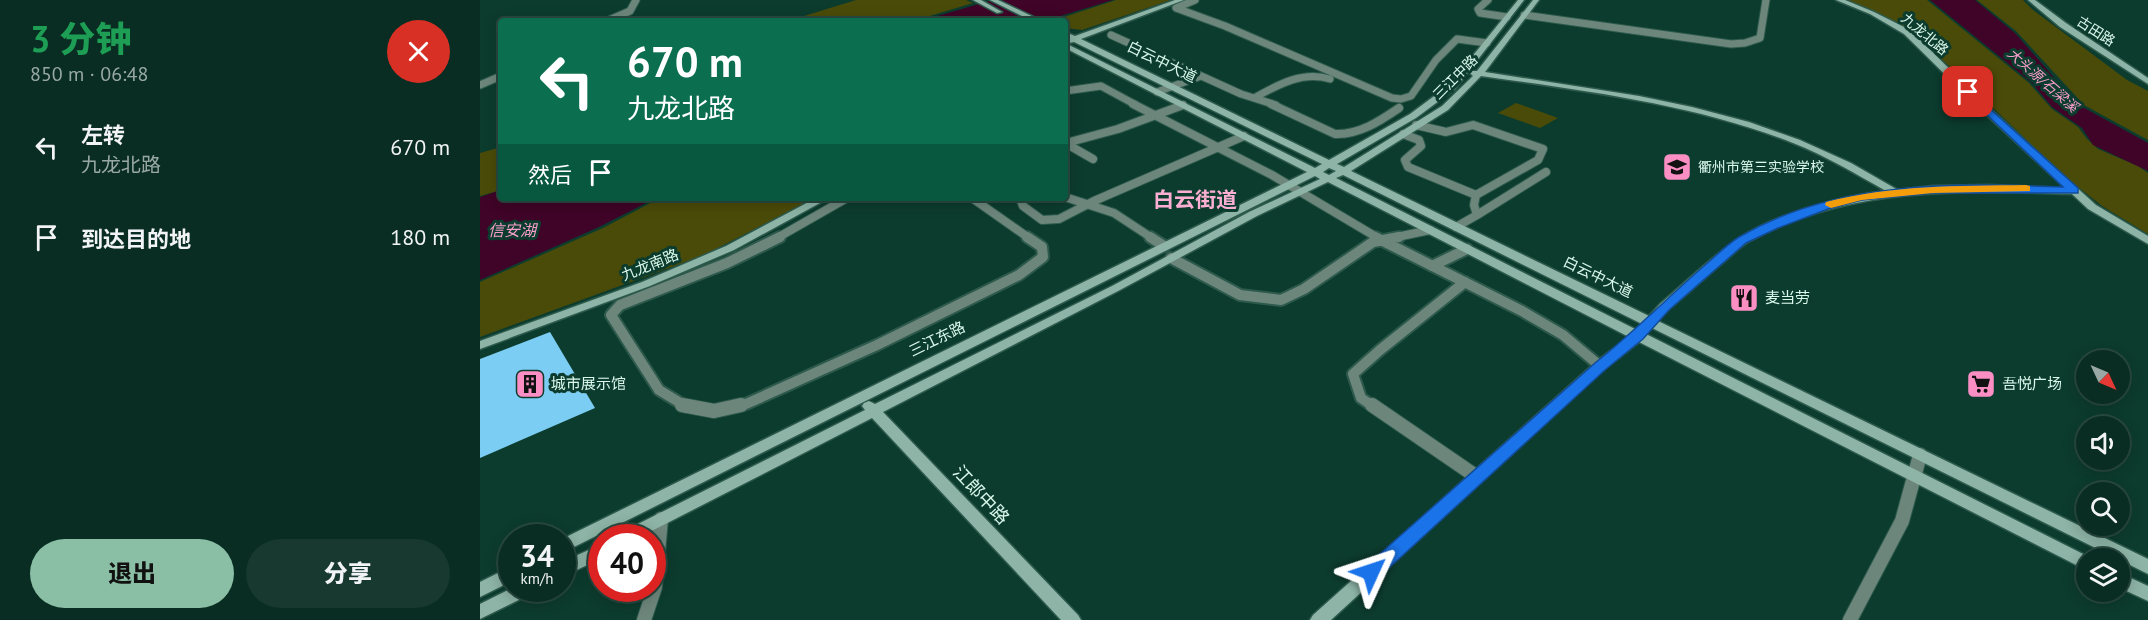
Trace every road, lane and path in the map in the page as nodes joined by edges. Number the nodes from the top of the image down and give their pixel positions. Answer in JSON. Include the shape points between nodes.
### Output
{"nodes":[{"id":1,"x":636,"y":0,"type":"edge"},
{"id":2,"x":976,"y":0,"type":"edge"},
{"id":3,"x":993,"y":0,"type":"edge"},
{"id":4,"x":1181,"y":0,"type":"edge"},
{"id":5,"x":1195,"y":0,"type":"edge"},
{"id":6,"x":1488,"y":0,"type":"edge"},
{"id":7,"x":1521,"y":0,"type":"edge"},
{"id":8,"x":1536,"y":0,"type":"edge"},
{"id":9,"x":1766,"y":0,"type":"edge"},
{"id":10,"x":1839,"y":0,"type":"edge"},
{"id":11,"x":2031,"y":0,"type":"edge"},
{"id":12,"x":1524,"y":15,"type":"junction"},
{"id":13,"x":1507,"y":17,"type":"junction"},
{"id":14,"x":613,"y":18,"type":"edge"},
{"id":15,"x":1012,"y":18,"type":"edge"},
{"id":16,"x":1032,"y":18,"type":"edge"},
{"id":17,"x":1111,"y":35,"type":"dead end"},
{"id":18,"x":1068,"y":40,"type":"edge"},
{"id":19,"x":1068,"y":40,"type":"edge"},
{"id":20,"x":1068,"y":41,"type":"edge"},
{"id":21,"x":1487,"y":43,"type":"junction"},
{"id":22,"x":1464,"y":71,"type":"junction"},
{"id":23,"x":1479,"y":74,"type":"junction"},
{"id":24,"x":1201,"y":76,"type":"junction"},
{"id":25,"x":498,"y":77,"type":"edge"},
{"id":26,"x":2148,"y":82,"type":"edge"},
{"id":27,"x":480,"y":85,"type":"edge"},
{"id":28,"x":1171,"y":87,"type":"junction"},
{"id":29,"x":1068,"y":91,"type":"edge"},
{"id":30,"x":1157,"y":92,"type":"junction"},
{"id":31,"x":1256,"y":97,"type":"junction"},
{"id":32,"x":1183,"y":105,"type":"junction"},
{"id":33,"x":1399,"y":108,"type":"junction"},
{"id":34,"x":1417,"y":113,"type":"junction"},
{"id":35,"x":1155,"y":116,"type":"junction"},
{"id":36,"x":1416,"y":125,"type":"junction"},
{"id":37,"x":1403,"y":134,"type":"junction"},
{"id":38,"x":1244,"y":136,"type":"junction"},
{"id":39,"x":1068,"y":142,"type":"edge"},
{"id":40,"x":1068,"y":145,"type":"edge"},
{"id":41,"x":1216,"y":148,"type":"junction"},
{"id":42,"x":1093,"y":159,"type":"dead end"},
{"id":43,"x":1328,"y":164,"type":"junction"},
{"id":44,"x":1344,"y":171,"type":"junction"},
{"id":45,"x":1315,"y":172,"type":"junction"},
{"id":46,"x":1546,"y":172,"type":"dead end"},
{"id":47,"x":1329,"y":179,"type":"junction"},
{"id":48,"x":1289,"y":185,"type":"junction"},
{"id":49,"x":2074,"y":191,"type":"junction"},
{"id":50,"x":1301,"y":192,"type":"junction"},
{"id":51,"x":1896,"y":193,"type":"junction"},
{"id":52,"x":1476,"y":195,"type":"junction"},
{"id":53,"x":1068,"y":198,"type":"edge"},
{"id":54,"x":818,"y":201,"type":"edge"},
{"id":55,"x":842,"y":201,"type":"edge"},
{"id":56,"x":976,"y":201,"type":"edge"},
{"id":57,"x":1021,"y":201,"type":"edge"},
{"id":58,"x":1088,"y":204,"type":"junction"},
{"id":59,"x":1476,"y":215,"type":"junction"},
{"id":60,"x":774,"y":225,"type":"junction"},
{"id":61,"x":1456,"y":227,"type":"junction"},
{"id":62,"x":1430,"y":230,"type":"junction"},
{"id":63,"x":781,"y":236,"type":"junction"},
{"id":64,"x":1382,"y":240,"type":"junction"},
{"id":65,"x":2148,"y":241,"type":"edge"},
{"id":66,"x":1164,"y":246,"type":"junction"},
{"id":67,"x":1467,"y":249,"type":"junction"},
{"id":68,"x":1171,"y":258,"type":"junction"},
{"id":69,"x":1432,"y":266,"type":"junction"},
{"id":70,"x":1465,"y":282,"type":"junction"},
{"id":71,"x":1651,"y":323,"type":"junction"},
{"id":72,"x":1638,"y":336,"type":"junction"},
{"id":73,"x":480,"y":345,"type":"edge"},
{"id":74,"x":1600,"y":366,"type":"junction"},
{"id":75,"x":862,"y":397,"type":"junction"},
{"id":76,"x":872,"y":410,"type":"junction"},
{"id":77,"x":1920,"y":455,"type":"junction"},
{"id":78,"x":1914,"y":476,"type":"junction"},
{"id":79,"x":1477,"y":477,"type":"junction"},
{"id":80,"x":661,"y":519,"type":"junction"},
{"id":81,"x":651,"y":524,"type":"edge"},
{"id":82,"x":576,"y":540,"type":"edge"},
{"id":83,"x":2076,"y":558,"type":"edge"},
{"id":84,"x":2148,"y":567,"type":"edge"},
{"id":85,"x":498,"y":580,"type":"edge"},
{"id":86,"x":2130,"y":585,"type":"edge"},
{"id":87,"x":480,"y":590,"type":"edge"},
{"id":88,"x":2148,"y":594,"type":"edge"},
{"id":89,"x":500,"y":602,"type":"edge"},
{"id":90,"x":480,"y":612,"type":"edge"},
{"id":91,"x":644,"y":620,"type":"edge"},
{"id":92,"x":1072,"y":620,"type":"edge"},
{"id":93,"x":1319,"y":620,"type":"edge"},
{"id":94,"x":1850,"y":620,"type":"edge"}],
"edges":[{"from":1,"to":14,"type":"street","via":[[635,7]]},
{"from":2,"to":15,"type":"main road"},
{"from":3,"to":16,"type":"main road"},
{"from":4,"to":18,"type":"main road"},
{"from":5,"to":21,"type":"street","via":[[1176,8],[1392,98],[1411,96],[1436,60],[1457,39]]},
{"from":6,"to":13,"type":"street","via":[[1478,9],[1480,13]]},
{"from":7,"to":13,"type":"main road","name":"三江中路"},
{"from":8,"to":12,"type":"main road","name":"三江中路"},
{"from":9,"to":12,"type":"street","via":[[1760,38],[1731,44]]},
{"from":10,"to":49,"type":"main road","name":"九龙北路","via":[[1906,32]]},
{"from":11,"to":26,"type":"main road","name":"古田路"},
{"from":12,"to":23,"type":"main road","name":"三江中路"},
{"from":13,"to":21,"type":"main road","name":"三江中路"},
{"from":17,"to":24,"type":"street"},
{"from":19,"to":28,"type":"main road","name":"白云中大道"},
{"from":20,"to":30,"type":"main road","name":"白云中大道"},
{"from":21,"to":22,"type":"main road","name":"三江中路"},
{"from":22,"to":23,"type":"main road"},
{"from":22,"to":34,"type":"main road","name":"三江中路","via":[[1452,87]]},
{"from":23,"to":36,"type":"main road","name":"三江中路","via":[[1445,108]]},
{"from":23,"to":51,"type":"main road","via":[[1667,102],[1750,123],[1839,159]]},
{"from":24,"to":28,"type":"street"},
{"from":24,"to":31,"type":"street"},
{"from":25,"to":27,"type":"street"},
{"from":28,"to":30,"type":"street"},
{"from":28,"to":43,"type":"main road","name":"白云中大道"},
{"from":29,"to":35,"type":"street","via":[[1101,86]]},
{"from":30,"to":32,"type":"main road","name":"白云中大道"},
{"from":31,"to":33,"type":"street","via":[[1307,76],[1319,75]]},
{"from":31,"to":33,"type":"street","via":[[1339,135],[1370,125]]},
{"from":32,"to":35,"type":"street"},
{"from":32,"to":38,"type":"main road","name":"白云中大道"},
{"from":33,"to":34,"type":"street"},
{"from":34,"to":43,"type":"main road","name":"三江中路"},
{"from":35,"to":39,"type":"street"},
{"from":35,"to":41,"type":"street"},
{"from":36,"to":37,"type":"main road","name":"三江中路"},
{"from":36,"to":52,"type":"street","via":[[1438,132],[1473,125],[1543,150],[1538,160]]},
{"from":37,"to":44,"type":"main road","name":"三江中路"},
{"from":37,"to":52,"type":"street","via":[[1419,140],[1421,146],[1405,160],[1408,167]]},
{"from":38,"to":41,"type":"street"},
{"from":38,"to":45,"type":"main road","name":"白云中大道"},
{"from":40,"to":42,"type":"street"},
{"from":41,"to":48,"type":"street"},
{"from":41,"to":58,"type":"street"},
{"from":43,"to":44,"type":"main road","name":"白云中大道"},
{"from":43,"to":45,"type":"main road","name":"三江东路"},
{"from":44,"to":47,"type":"main road"},
{"from":44,"to":61,"type":"main road","name":"白云中大道"},
{"from":45,"to":47,"type":"main road","name":"白云中大道"},
{"from":45,"to":48,"type":"main road","name":"三江东路"},
{"from":46,"to":59,"type":"street"},
{"from":47,"to":50,"type":"main road"},
{"from":47,"to":62,"type":"main road","name":"白云中大道"},
{"from":48,"to":50,"type":"street"},
{"from":48,"to":66,"type":"main road","name":"三江东路"},
{"from":49,"to":51,"type":"main road","via":[[1989,188]]},
{"from":49,"to":65,"type":"main road","name":"九龙北路","via":[[2092,207]]},
{"from":50,"to":64,"type":"street"},
{"from":50,"to":68,"type":"main road"},
{"from":51,"to":71,"type":"main road","via":[[1824,206],[1742,241],[1664,307]]},
{"from":52,"to":59,"type":"street"},
{"from":53,"to":58,"type":"street"},
{"from":54,"to":60,"type":"main road","name":"九龙南路"},
{"from":55,"to":63,"type":"street"},
{"from":56,"to":63,"type":"street","via":[[1042,247],[1043,257],[1019,275],[746,404],[714,411],[683,406],[659,390],[611,315],[620,305]]},
{"from":57,"to":58,"type":"street","via":[[1042,220],[1059,219]]},
{"from":58,"to":66,"type":"street","via":[[1114,213]]},
{"from":59,"to":61,"type":"street"},
{"from":60,"to":63,"type":"street"},
{"from":60,"to":73,"type":"main road","name":"九龙南路","via":[[646,284]]},
{"from":61,"to":71,"type":"main road","name":"白云中大道"},
{"from":62,"to":64,"type":"street"},
{"from":62,"to":67,"type":"main road","name":"白云中大道"},
{"from":64,"to":68,"type":"street","via":[[1281,300],[1240,295]]},
{"from":64,"to":69,"type":"street"},
{"from":66,"to":75,"type":"main road","name":"三江东路"},
{"from":67,"to":69,"type":"street"},
{"from":67,"to":72,"type":"main road","name":"白云中大道"},
{"from":68,"to":76,"type":"main road"},
{"from":69,"to":70,"type":"street"},
{"from":70,"to":74,"type":"street","via":[[1563,335]]},
{"from":70,"to":79,"type":"street","via":[[1378,349],[1353,374],[1361,398]]},
{"from":71,"to":72,"type":"main road"},
{"from":71,"to":77,"type":"main road","name":"白云中大道"},
{"from":72,"to":74,"type":"main road"},
{"from":72,"to":78,"type":"main road","name":"白云中大道"},
{"from":74,"to":79,"type":"main road"},
{"from":75,"to":76,"type":"main road","name":"江郎中路"},
{"from":75,"to":82,"type":"main road","name":"三江东路"},
{"from":76,"to":80,"type":"main road"},
{"from":76,"to":92,"type":"main road","name":"江郎中路"},
{"from":77,"to":78,"type":"street"},
{"from":77,"to":84,"type":"main road","name":"白云中大道"},
{"from":78,"to":83,"type":"main road","name":"白云中大道"},
{"from":78,"to":94,"type":"street","via":[[1902,521]]},
{"from":79,"to":93,"type":"main road"},
{"from":80,"to":81,"type":"main road"},
{"from":80,"to":91,"type":"street","via":[[655,587]]},
{"from":85,"to":87,"type":"main road"},
{"from":86,"to":88,"type":"main road"},
{"from":89,"to":90,"type":"main road"}]}
